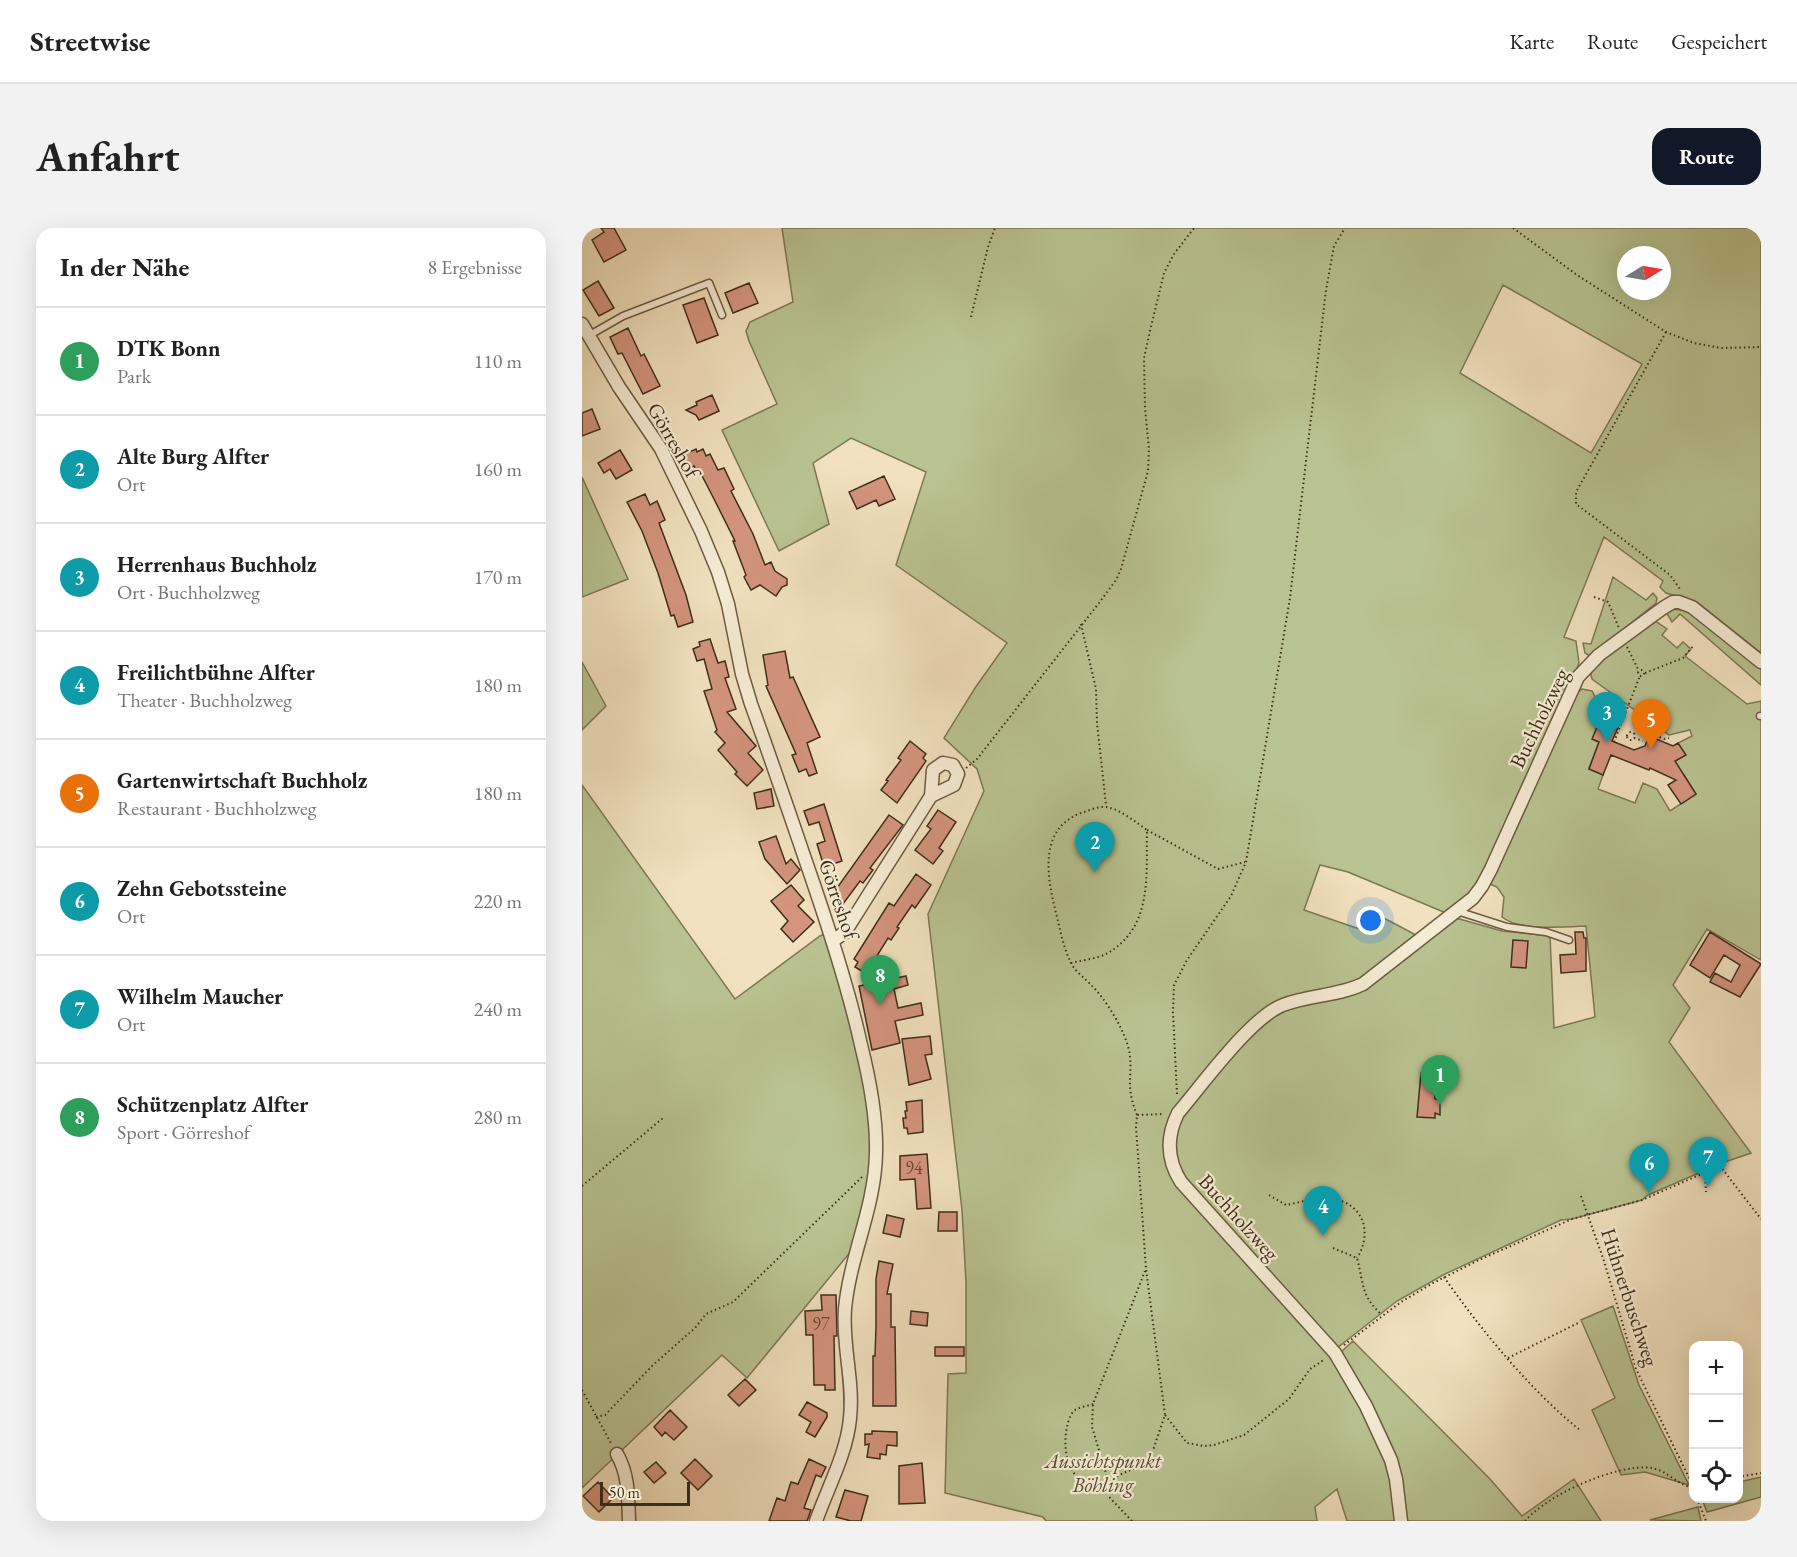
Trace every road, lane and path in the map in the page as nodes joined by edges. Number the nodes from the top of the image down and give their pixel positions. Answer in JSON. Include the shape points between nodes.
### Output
{"nodes":[{"id":1,"x":995,"y":228,"type":"edge"},
{"id":2,"x":1194,"y":228,"type":"edge"},
{"id":3,"x":1345,"y":228,"type":"edge"},
{"id":4,"x":1513,"y":228,"type":"edge"},
{"id":5,"x":722,"y":315,"type":"dead end"},
{"id":6,"x":971,"y":317,"type":"dead end"},
{"id":7,"x":582,"y":324,"type":"edge"},
{"id":8,"x":1666,"y":332,"type":"junction"},
{"id":9,"x":588,"y":336,"type":"junction"},
{"id":10,"x":1761,"y":347,"type":"edge"},
{"id":11,"x":1684,"y":603,"type":"junction"},
{"id":12,"x":1082,"y":624,"type":"junction"},
{"id":13,"x":1694,"y":645,"type":"dead end"},
{"id":14,"x":1761,"y":662,"type":"edge"},
{"id":15,"x":1649,"y":726,"type":"dead end"},
{"id":16,"x":1634,"y":728,"type":"dead end"},
{"id":17,"x":1618,"y":732,"type":"junction"},
{"id":18,"x":1632,"y":733,"type":"junction"},
{"id":19,"x":1627,"y":735,"type":"junction"},
{"id":20,"x":1635,"y":738,"type":"junction"},
{"id":21,"x":1669,"y":738,"type":"dead end"},
{"id":22,"x":1643,"y":741,"type":"dead end"},
{"id":23,"x":1614,"y":742,"type":"dead end"},
{"id":24,"x":958,"y":774,"type":"junction"},
{"id":25,"x":931,"y":796,"type":"junction"},
{"id":26,"x":1106,"y":806,"type":"junction"},
{"id":27,"x":1148,"y":830,"type":"junction"},
{"id":28,"x":1246,"y":862,"type":"junction"},
{"id":29,"x":1457,"y":910,"type":"junction"},
{"id":30,"x":1569,"y":940,"type":"dead end"},
{"id":31,"x":833,"y":941,"type":"junction"},
{"id":32,"x":1071,"y":963,"type":"junction"},
{"id":33,"x":1178,"y":1113,"type":"junction"},
{"id":34,"x":1137,"y":1115,"type":"junction"},
{"id":35,"x":663,"y":1118,"type":"dead end"},
{"id":36,"x":875,"y":1164,"type":"junction"},
{"id":37,"x":1705,"y":1173,"type":"junction"},
{"id":38,"x":582,"y":1186,"type":"edge"},
{"id":39,"x":1706,"y":1192,"type":"dead end"},
{"id":40,"x":1269,"y":1195,"type":"dead end"},
{"id":41,"x":1581,"y":1196,"type":"dead end"},
{"id":42,"x":1588,"y":1214,"type":"junction"},
{"id":43,"x":1761,"y":1219,"type":"edge"},
{"id":44,"x":1333,"y":1248,"type":"dead end"},
{"id":45,"x":1357,"y":1258,"type":"junction"},
{"id":46,"x":1146,"y":1269,"type":"junction"},
{"id":47,"x":1444,"y":1277,"type":"junction"},
{"id":48,"x":1382,"y":1315,"type":"junction"},
{"id":49,"x":1578,"y":1323,"type":"dead end"},
{"id":50,"x":1335,"y":1353,"type":"junction"},
{"id":51,"x":1508,"y":1358,"type":"junction"},
{"id":52,"x":582,"y":1390,"type":"edge"},
{"id":53,"x":1093,"y":1404,"type":"junction"},
{"id":54,"x":1165,"y":1415,"type":"junction"},
{"id":55,"x":596,"y":1417,"type":"junction"},
{"id":56,"x":1581,"y":1431,"type":"dead end"},
{"id":57,"x":617,"y":1454,"type":"joint"},
{"id":58,"x":1761,"y":1473,"type":"edge"},
{"id":59,"x":1743,"y":1476,"type":"edge"},
{"id":60,"x":1689,"y":1478,"type":"edge"},
{"id":61,"x":1108,"y":1480,"type":"junction"},
{"id":62,"x":1689,"y":1487,"type":"edge"},
{"id":63,"x":1699,"y":1503,"type":"edge"},
{"id":64,"x":629,"y":1521,"type":"edge"},
{"id":65,"x":818,"y":1521,"type":"edge"},
{"id":66,"x":1132,"y":1521,"type":"edge"},
{"id":67,"x":1401,"y":1521,"type":"edge"},
{"id":68,"x":1525,"y":1521,"type":"edge"},
{"id":69,"x":1706,"y":1521,"type":"edge"}],
"edges":[{"from":1,"to":6,"type":"path"},
{"from":2,"to":12,"type":"path","via":[[1164,273],[1144,358],[1148,471],[1124,558],[1116,580]]},
{"from":3,"to":28,"type":"path","via":[[1334,246],[1326,290],[1290,598]]},
{"from":4,"to":8,"type":"path"},
{"from":5,"to":9,"type":"lane","via":[[709,283],[623,316]]},
{"from":7,"to":9,"type":"street","name":"Görreshof"},
{"from":8,"to":10,"type":"path","via":[[1712,346]]},
{"from":8,"to":11,"type":"path","via":[[1576,492],[1576,504],[1670,575]]},
{"from":9,"to":31,"type":"street","name":"Görreshof","via":[[661,449],[707,544],[728,604],[751,704]]},
{"from":11,"to":14,"type":"street"},
{"from":11,"to":29,"type":"street","name":"Buchholzweg","via":[[1672,602],[1584,669],[1486,879]]},
{"from":12,"to":24,"type":"path","via":[[977,759]]},
{"from":12,"to":26,"type":"path","via":[[1096,689]]},
{"from":13,"to":17,"type":"path","via":[[1683,658],[1645,673],[1639,671]]},
{"from":15,"to":21,"type":"path","via":[[1652,734]]},
{"from":16,"to":18,"type":"path"},
{"from":17,"to":19,"type":"path"},
{"from":17,"to":23,"type":"path"},
{"from":18,"to":19,"type":"path"},
{"from":18,"to":20,"type":"path"},
{"from":19,"to":20,"type":"path","via":[[1630,740]]},
{"from":20,"to":22,"type":"path"},
{"from":24,"to":25,"type":"street","via":[[954,785]]},
{"from":24,"to":25,"type":"street","via":[[948,762],[936,766]]},
{"from":25,"to":31,"type":"street","via":[[845,932]]},
{"from":26,"to":27,"type":"path"},
{"from":26,"to":32,"type":"path","via":[[1066,820],[1051,844],[1050,888]]},
{"from":27,"to":28,"type":"path","via":[[1218,869]]},
{"from":27,"to":32,"type":"path","via":[[1145,895],[1139,921],[1126,940],[1105,955]]},
{"from":28,"to":33,"type":"path","via":[[1231,896],[1186,960],[1174,985]]},
{"from":29,"to":30,"type":"lane","via":[[1507,927],[1546,932]]},
{"from":29,"to":33,"type":"street","name":"Buchholzweg","via":[[1363,984],[1283,1005],[1266,1014]]},
{"from":31,"to":36,"type":"street","name":"Görreshof","via":[[870,1085]]},
{"from":32,"to":34,"type":"path","via":[[1093,986],[1128,1044],[1132,1100]]},
{"from":33,"to":34,"type":"path"},
{"from":33,"to":50,"type":"street","name":"Buchholzweg","via":[[1169,1147],[1181,1182]]},
{"from":34,"to":46,"type":"path"},
{"from":35,"to":38,"type":"path"},
{"from":36,"to":55,"type":"path","via":[[733,1302],[706,1314],[605,1415]]},
{"from":36,"to":65,"type":"street","name":"Görreshof","via":[[870,1205],[845,1309],[851,1395],[848,1431]]},
{"from":37,"to":39,"type":"path"},
{"from":37,"to":42,"type":"path","via":[[1642,1200]]},
{"from":37,"to":43,"type":"path","via":[[1720,1166]]},
{"from":40,"to":45,"type":"path","via":[[1286,1205],[1325,1198],[1354,1208],[1360,1213],[1365,1230]]},
{"from":41,"to":42,"type":"path"},
{"from":42,"to":47,"type":"path","name":"Hühnerbuschweg"},
{"from":42,"to":60,"type":"path","name":"Hühnerbuschweg","via":[[1636,1369]]},
{"from":44,"to":45,"type":"path"},
{"from":45,"to":48,"type":"path","via":[[1365,1296]]},
{"from":46,"to":53,"type":"path"},
{"from":46,"to":54,"type":"path"},
{"from":47,"to":48,"type":"path","name":"Hühnerbuschweg"},
{"from":47,"to":51,"type":"path"},
{"from":48,"to":50,"type":"path","name":"Hühnerbuschweg"},
{"from":49,"to":51,"type":"path"},
{"from":50,"to":54,"type":"path","name":"Hühnerbuschweg","via":[[1310,1370],[1289,1399],[1244,1435],[1214,1445],[1187,1443]]},
{"from":50,"to":67,"type":"street","name":"Buchholzweg","via":[[1391,1460]]},
{"from":51,"to":56,"type":"path","via":[[1554,1409]]},
{"from":52,"to":55,"type":"path"},
{"from":53,"to":61,"type":"path","via":[[1092,1427]]},
{"from":53,"to":61,"type":"path","via":[[1074,1411],[1069,1420],[1066,1453],[1071,1469],[1085,1483],[1094,1486]]},
{"from":54,"to":61,"type":"path","via":[[1149,1462]]},
{"from":55,"to":57,"type":"path"},
{"from":57,"to":64,"type":"street","via":[[627,1480]]},
{"from":58,"to":59,"type":"path"},
{"from":61,"to":66,"type":"path","via":[[1110,1498]]},
{"from":62,"to":68,"type":"path","via":[[1658,1470],[1619,1471],[1586,1481],[1535,1509]]},
{"from":63,"to":69,"type":"path"}]}
